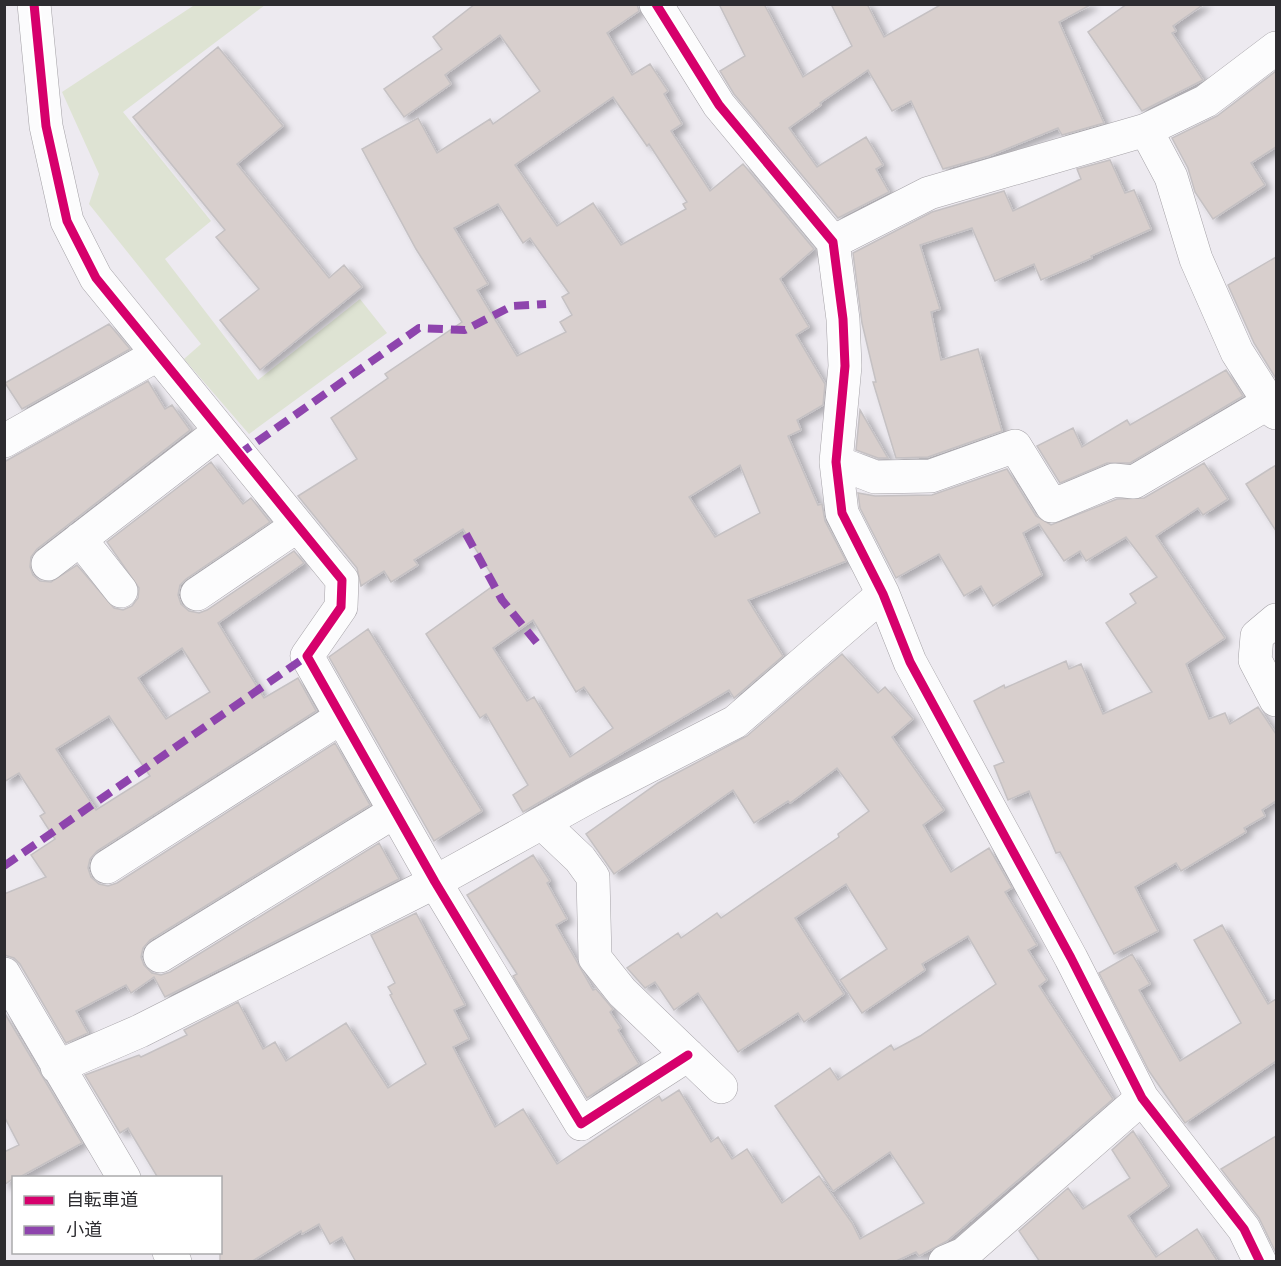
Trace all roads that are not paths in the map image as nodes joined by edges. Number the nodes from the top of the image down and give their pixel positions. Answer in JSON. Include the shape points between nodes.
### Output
{"nodes":[{"id":1,"x":34,"y":4,"type":"edge"},
{"id":2,"x":656,"y":4,"type":"edge"},
{"id":3,"x":1276,"y":48,"type":"edge"},
{"id":4,"x":1146,"y":130,"type":"junction"},
{"id":5,"x":833,"y":242,"type":"junction"},
{"id":6,"x":157,"y":355,"type":"junction"},
{"id":7,"x":1273,"y":407,"type":"edge"},
{"id":8,"x":219,"y":432,"type":"junction"},
{"id":9,"x":4,"y":441,"type":"edge"},
{"id":10,"x":836,"y":462,"type":"junction"},
{"id":11,"x":297,"y":526,"type":"junction"},
{"id":12,"x":80,"y":539,"type":"junction"},
{"id":13,"x":48,"y":564,"type":"dead end"},
{"id":14,"x":121,"y":591,"type":"dead end"},
{"id":15,"x":197,"y":594,"type":"dead end"},
{"id":16,"x":883,"y":594,"type":"junction"},
{"id":17,"x":1276,"y":620,"type":"edge"},
{"id":18,"x":1276,"y":700,"type":"edge"},
{"id":19,"x":340,"y":718,"type":"junction"},
{"id":20,"x":394,"y":812,"type":"junction"},
{"id":21,"x":542,"y":823,"type":"junction"},
{"id":22,"x":107,"y":867,"type":"dead end"},
{"id":23,"x":435,"y":882,"type":"junction"},
{"id":24,"x":160,"y":956,"type":"dead end"},
{"id":25,"x":6,"y":982,"type":"edge"},
{"id":26,"x":688,"y":1055,"type":"junction"},
{"id":27,"x":57,"y":1067,"type":"junction"},
{"id":28,"x":721,"y":1087,"type":"dead end"},
{"id":29,"x":1142,"y":1098,"type":"junction"},
{"id":30,"x":123,"y":1176,"type":"edge"},
{"id":31,"x":945,"y":1262,"type":"edge"},
{"id":32,"x":1260,"y":1262,"type":"edge"}],
"edges":[{"from":1,"to":6,"type":"street","via":[[46,126],[66,221],[96,278]]},
{"from":2,"to":5,"type":"street","via":[[719,105]]},
{"from":3,"to":4,"type":"street","via":[[1206,100]]},
{"from":4,"to":5,"type":"street","via":[[929,193]]},
{"from":4,"to":7,"type":"street","via":[[1171,177],[1196,259],[1237,352]]},
{"from":5,"to":10,"type":"street","via":[[845,366]]},
{"from":6,"to":8,"type":"street"},
{"from":6,"to":9,"type":"street"},
{"from":7,"to":10,"type":"street","via":[[1134,482],[1114,480],[1052,506],[1015,446],[931,476],[875,477]]},
{"from":8,"to":11,"type":"street"},
{"from":8,"to":12,"type":"street"},
{"from":10,"to":16,"type":"street","via":[[842,513]]},
{"from":11,"to":15,"type":"street"},
{"from":11,"to":19,"type":"street","via":[[342,580],[341,607],[306,656]]},
{"from":12,"to":13,"type":"street"},
{"from":12,"to":14,"type":"street"},
{"from":16,"to":21,"type":"street","via":[[735,722]]},
{"from":16,"to":29,"type":"street","via":[[910,662],[1071,958]]},
{"from":17,"to":18,"type":"street","via":[[1257,636],[1255,660]]},
{"from":19,"to":20,"type":"street"},
{"from":19,"to":22,"type":"street"},
{"from":20,"to":23,"type":"street"},
{"from":20,"to":24,"type":"street"},
{"from":21,"to":23,"type":"street"},
{"from":21,"to":26,"type":"street","via":[[593,877],[595,958],[622,992]]},
{"from":23,"to":26,"type":"street","via":[[581,1124]]},
{"from":23,"to":27,"type":"street","via":[[140,1031]]},
{"from":25,"to":27,"type":"street"},
{"from":26,"to":28,"type":"street"},
{"from":27,"to":30,"type":"street"},
{"from":29,"to":31,"type":"street","via":[[964,1254]]},
{"from":29,"to":32,"type":"street","via":[[1245,1229]]}]}
